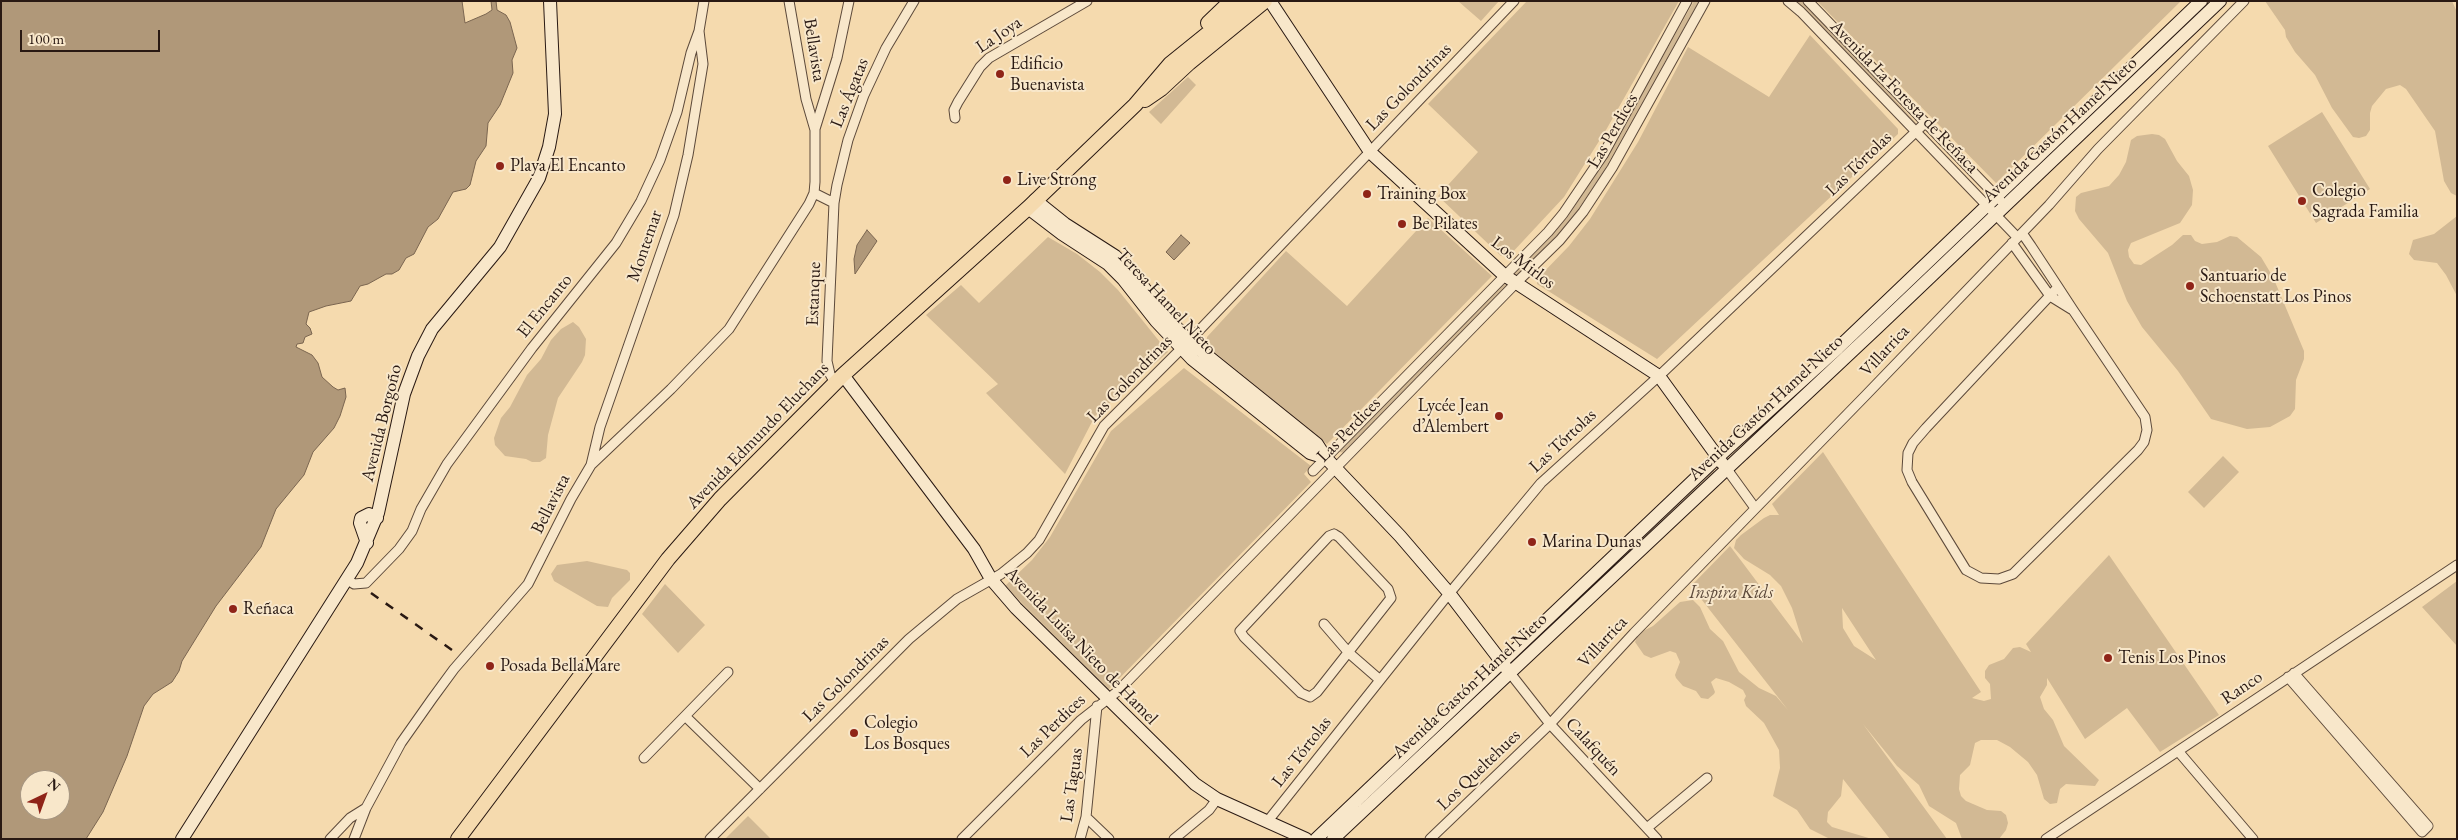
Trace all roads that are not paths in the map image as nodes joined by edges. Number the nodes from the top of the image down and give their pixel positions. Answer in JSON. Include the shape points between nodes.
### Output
{"nodes":[{"id":1,"x":550,"y":1,"type":"edge"},
{"id":2,"x":704,"y":1,"type":"edge"},
{"id":3,"x":789,"y":1,"type":"edge"},
{"id":4,"x":849,"y":1,"type":"edge"},
{"id":5,"x":914,"y":1,"type":"edge"},
{"id":6,"x":1087,"y":1,"type":"edge"},
{"id":7,"x":1231,"y":1,"type":"edge"},
{"id":8,"x":1248,"y":1,"type":"edge"},
{"id":9,"x":1266,"y":1,"type":"edge"},
{"id":10,"x":1270,"y":1,"type":"edge"},
{"id":11,"x":1514,"y":1,"type":"edge"},
{"id":12,"x":1687,"y":1,"type":"edge"},
{"id":13,"x":1705,"y":1,"type":"edge"},
{"id":14,"x":1788,"y":1,"type":"edge"},
{"id":15,"x":1808,"y":1,"type":"edge"},
{"id":16,"x":2201,"y":1,"type":"edge"},
{"id":17,"x":2220,"y":1,"type":"edge"},
{"id":18,"x":2244,"y":1,"type":"edge"},
{"id":19,"x":699,"y":31,"type":"junction"},
{"id":20,"x":1181,"y":55,"type":"junction"},
{"id":21,"x":1135,"y":105,"type":"junction"},
{"id":22,"x":955,"y":118,"type":"dead end"},
{"id":23,"x":1925,"y":123,"type":"junction"},
{"id":24,"x":815,"y":130,"type":"junction"},
{"id":25,"x":1914,"y":133,"type":"junction"},
{"id":26,"x":1370,"y":152,"type":"junction"},
{"id":27,"x":814,"y":193,"type":"junction"},
{"id":28,"x":1996,"y":196,"type":"junction"},
{"id":29,"x":834,"y":203,"type":"junction"},
{"id":30,"x":1031,"y":204,"type":"junction"},
{"id":31,"x":2005,"y":205,"type":"junction"},
{"id":32,"x":1986,"y":206,"type":"junction"},
{"id":33,"x":1995,"y":215,"type":"junction"},
{"id":34,"x":2017,"y":238,"type":"junction"},
{"id":35,"x":1504,"y":275,"type":"junction"},
{"id":36,"x":1516,"y":283,"type":"junction"},
{"id":37,"x":2058,"y":287,"type":"junction"},
{"id":38,"x":2050,"y":296,"type":"junction"},
{"id":39,"x":2073,"y":310,"type":"junction"},
{"id":40,"x":1185,"y":345,"type":"junction"},
{"id":41,"x":1659,"y":376,"type":"junction"},
{"id":42,"x":839,"y":379,"type":"junction"},
{"id":43,"x":1718,"y":457,"type":"junction"},
{"id":44,"x":1326,"y":458,"type":"junction"},
{"id":45,"x":591,"y":465,"type":"junction"},
{"id":46,"x":1336,"y":467,"type":"junction"},
{"id":47,"x":1726,"y":468,"type":"junction"},
{"id":48,"x":1313,"y":471,"type":"dead end"},
{"id":49,"x":1756,"y":508,"type":"junction"},
{"id":50,"x":2457,"y":564,"type":"edge"},
{"id":51,"x":346,"y":579,"type":"junction"},
{"id":52,"x":991,"y":579,"type":"junction"},
{"id":53,"x":1449,"y":593,"type":"junction"},
{"id":54,"x":1324,"y":624,"type":"dead end"},
{"id":55,"x":1349,"y":653,"type":"junction"},
{"id":56,"x":1502,"y":662,"type":"junction"},
{"id":57,"x":728,"y":672,"type":"dead end"},
{"id":58,"x":1510,"y":673,"type":"junction"},
{"id":59,"x":2291,"y":675,"type":"junction"},
{"id":60,"x":1380,"y":680,"type":"junction"},
{"id":61,"x":1102,"y":703,"type":"junction"},
{"id":62,"x":685,"y":716,"type":"junction"},
{"id":63,"x":1550,"y":724,"type":"junction"},
{"id":64,"x":2178,"y":751,"type":"junction"},
{"id":65,"x":644,"y":758,"type":"dead end"},
{"id":66,"x":1707,"y":778,"type":"dead end"},
{"id":67,"x":760,"y":789,"type":"junction"},
{"id":68,"x":1217,"y":799,"type":"junction"},
{"id":69,"x":366,"y":808,"type":"junction"},
{"id":70,"x":1086,"y":817,"type":"junction"},
{"id":71,"x":1268,"y":822,"type":"junction"},
{"id":72,"x":1647,"y":828,"type":"junction"},
{"id":73,"x":182,"y":839,"type":"edge"},
{"id":74,"x":330,"y":839,"type":"edge"},
{"id":75,"x":354,"y":839,"type":"edge"},
{"id":76,"x":458,"y":839,"type":"edge"},
{"id":77,"x":710,"y":839,"type":"edge"},
{"id":78,"x":962,"y":839,"type":"edge"},
{"id":79,"x":1080,"y":839,"type":"edge"},
{"id":80,"x":1109,"y":839,"type":"edge"},
{"id":81,"x":1174,"y":839,"type":"edge"},
{"id":82,"x":1306,"y":839,"type":"edge"},
{"id":83,"x":1316,"y":839,"type":"edge"},
{"id":84,"x":1333,"y":839,"type":"edge"},
{"id":85,"x":1430,"y":839,"type":"edge"},
{"id":86,"x":1657,"y":839,"type":"edge"},
{"id":87,"x":2046,"y":839,"type":"edge"},
{"id":88,"x":2254,"y":839,"type":"edge"}],
"edges":[{"from":1,"to":51,"type":"main road","name":"Avenida Borgoño","via":[[555,114],[545,162],[532,192],[500,247],[432,329],[418,356],[404,394],[377,518]]},
{"from":2,"to":19,"type":"street","name":"El Encanto"},
{"from":3,"to":24,"type":"street","name":"Bellavista","via":[[806,99]]},
{"from":4,"to":24,"type":"street","via":[[837,58]]},
{"from":5,"to":29,"type":"street","name":"Las Ágatas","via":[[886,48],[864,95],[848,140]]},
{"from":6,"to":22,"type":"street","name":"La Joya","via":[[989,58],[958,102]]},
{"from":7,"to":20,"type":"main road"},
{"from":8,"to":20,"type":"main road","name":"Avenida Edmundo Eluchans"},
{"from":9,"to":21,"type":"main road","name":"Avenida Edmundo Eluchans","via":[[1161,89]]},
{"from":10,"to":26,"type":"main road","name":"Los Mirlos"},
{"from":11,"to":26,"type":"street","name":"Las Golondrinas"},
{"from":12,"to":35,"type":"street","name":"Las Perdices","via":[[1586,182],[1548,232]]},
{"from":13,"to":36,"type":"street","name":"Las Perdices","via":[[1598,190],[1560,240]]},
{"from":14,"to":25,"type":"street","name":"Avenida La Foresta de Reñaca"},
{"from":15,"to":23,"type":"street","name":"Avenida La Foresta de Reñaca"},
{"from":16,"to":28,"type":"main road","name":"Avenida Gastón Hamel Nieto"},
{"from":17,"to":31,"type":"main road","name":"Avenida Gastón Hamel Nieto"},
{"from":18,"to":34,"type":"street","name":"Villarrica","via":[[2104,143]]},
{"from":19,"to":45,"type":"street","name":"Montemar","via":[[703,64],[674,215],[600,427]]},
{"from":19,"to":51,"type":"street","name":"El Encanto","via":[[660,160],[616,243],[532,348],[447,464],[399,549],[366,583],[354,584]]},
{"from":20,"to":21,"type":"main road","name":"Avenida Edmundo Eluchans"},
{"from":21,"to":30,"type":"main road","name":"Avenida Edmundo Eluchans"},
{"from":23,"to":25,"type":"street","name":"Las Tórtolas"},
{"from":23,"to":28,"type":"street","name":"Avenida La Foresta de Reñaca"},
{"from":24,"to":27,"type":"street","name":"Bellavista"},
{"from":25,"to":32,"type":"street","name":"Avenida La Foresta de Reñaca"},
{"from":25,"to":41,"type":"street","name":"Las Tórtolas"},
{"from":26,"to":35,"type":"main road","name":"Los Mirlos"},
{"from":26,"to":40,"type":"street","name":"Las Golondrinas"},
{"from":27,"to":29,"type":"street"},
{"from":27,"to":45,"type":"street","name":"Bellavista","via":[[729,329]]},
{"from":28,"to":31,"type":"street","name":"Avenida La Foresta de Reñaca"},
{"from":28,"to":32,"type":"main road","name":"Avenida Gastón Hamel Nieto"},
{"from":29,"to":42,"type":"street","name":"Estanque","via":[[828,361],[830,374]]},
{"from":30,"to":40,"type":"main road","name":"Teresa Hamel Nieto","via":[[1116,271]]},
{"from":30,"to":42,"type":"main road","name":"Avenida Edmundo Eluchans"},
{"from":31,"to":33,"type":"main road","name":"Avenida Gastón Hamel Nieto"},
{"from":32,"to":33,"type":"street","name":"Avenida La Foresta de Reñaca"},
{"from":32,"to":43,"type":"main road","name":"Avenida Gastón Hamel Nieto"},
{"from":33,"to":34,"type":"street","name":"Avenida La Foresta de Reñaca"},
{"from":33,"to":47,"type":"main road","name":"Avenida Gastón Hamel Nieto"},
{"from":34,"to":37,"type":"street"},
{"from":34,"to":38,"type":"street"},
{"from":34,"to":49,"type":"street","name":"Villarrica"},
{"from":35,"to":36,"type":"main road","name":"Los Mirlos"},
{"from":35,"to":44,"type":"street","name":"Las Perdices"},
{"from":36,"to":41,"type":"main road","name":"Los Mirlos"},
{"from":36,"to":46,"type":"street","name":"Las Perdices"},
{"from":37,"to":38,"type":"street"},
{"from":37,"to":39,"type":"street"},
{"from":38,"to":39,"type":"street"},
{"from":38,"to":39,"type":"street","via":[[1912,443],[1908,453],[1907,470],[1912,482],[1966,570],[1981,578],[2000,579],[2013,574],[2138,450],[2145,437],[2145,417]]},
{"from":40,"to":44,"type":"main road","name":"Teresa Hamel Nieto","via":[[1317,444]]},
{"from":40,"to":52,"type":"street","name":"Las Golondrinas","via":[[1099,432],[1033,546]]},
{"from":41,"to":43,"type":"main road","name":"Los Mirlos"},
{"from":41,"to":53,"type":"street","name":"Las Tórtolas","via":[[1541,483]]},
{"from":42,"to":52,"type":"main road","name":"Avenida Luisa Nieto de Hamel","via":[[974,549]]},
{"from":42,"to":76,"type":"main road","name":"Avenida Edmundo Eluchans","via":[[730,488],[681,543]]},
{"from":43,"to":47,"type":"main road","name":"Los Mirlos"},
{"from":43,"to":56,"type":"main road","name":"Avenida Gastón Hamel Nieto"},
{"from":44,"to":46,"type":"main road","name":"Teresa Hamel Nieto"},
{"from":44,"to":48,"type":"street","name":"Las Perdices"},
{"from":45,"to":69,"type":"street","name":"Bellavista","via":[[528,584],[432,698],[401,744]]},
{"from":46,"to":53,"type":"main road","name":"Teresa Hamel Nieto"},
{"from":46,"to":61,"type":"street","name":"Las Perdices"},
{"from":47,"to":49,"type":"street","name":"Los Mirlos"},
{"from":47,"to":58,"type":"main road","name":"Avenida Gastón Hamel Nieto"},
{"from":49,"to":63,"type":"street","name":"Villarrica","via":[[1634,632]]},
{"from":50,"to":59,"type":"street","name":"Ranco"},
{"from":51,"to":73,"type":"main road","name":"Avenida Borgoño"},
{"from":52,"to":61,"type":"main road","name":"Avenida Luisa Nieto de Hamel"},
{"from":52,"to":67,"type":"street","name":"Las Golondrinas","via":[[957,598],[909,639]]},
{"from":53,"to":56,"type":"main road","name":"Teresa Hamel Nieto"},
{"from":53,"to":60,"type":"street","name":"Las Tórtolas"},
{"from":54,"to":55,"type":"street"},
{"from":55,"to":55,"type":"street","via":[[1391,598],[1388,589],[1339,537],[1332,535],[1240,631],[1302,693],[1310,697],[1318,692]]},
{"from":55,"to":60,"type":"street"},
{"from":56,"to":58,"type":"main road","name":"Teresa Hamel Nieto"},
{"from":56,"to":83,"type":"main road","name":"Avenida Gastón Hamel Nieto"},
{"from":57,"to":62,"type":"street"},
{"from":58,"to":63,"type":"street","name":"Calafquén"},
{"from":58,"to":84,"type":"main road","name":"Avenida Gastón Hamel Nieto"},
{"from":59,"to":59,"type":"street","via":[[2422,832],[2428,826]]},
{"from":59,"to":64,"type":"street","name":"Ranco"},
{"from":60,"to":71,"type":"street","name":"Las Tórtolas"},
{"from":61,"to":68,"type":"main road","name":"Avenida Luisa Nieto de Hamel"},
{"from":61,"to":70,"type":"street","name":"Las Taguas"},
{"from":61,"to":78,"type":"street","name":"Las Perdices"},
{"from":62,"to":65,"type":"street"},
{"from":62,"to":67,"type":"street"},
{"from":63,"to":72,"type":"street","name":"Calafquén"},
{"from":63,"to":85,"type":"street","name":"Los Queltehues"},
{"from":64,"to":87,"type":"street","name":"Ranco"},
{"from":64,"to":88,"type":"street"},
{"from":66,"to":72,"type":"street"},
{"from":67,"to":77,"type":"street","name":"Las Golondrinas"},
{"from":68,"to":71,"type":"main road","name":"Avenida Luisa Nieto de Hamel"},
{"from":68,"to":81,"type":"street","via":[[1209,810]]},
{"from":69,"to":74,"type":"street","name":"Bellavista","via":[[350,818]]},
{"from":69,"to":75,"type":"street"},
{"from":70,"to":79,"type":"street","name":"Las Taguas"},
{"from":70,"to":80,"type":"street"},
{"from":71,"to":82,"type":"main road","name":"Avenida Luisa Nieto de Hamel"},
{"from":72,"to":86,"type":"street","name":"Calafquén"}]}
